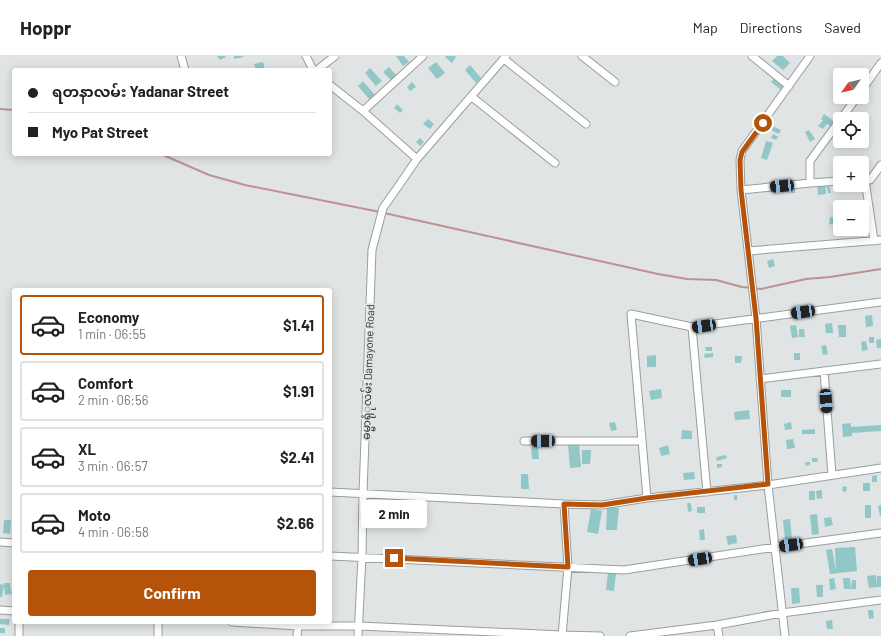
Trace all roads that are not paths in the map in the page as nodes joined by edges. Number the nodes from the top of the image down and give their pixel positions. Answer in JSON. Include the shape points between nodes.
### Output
{"nodes":[{"id":1,"x":181,"y":56,"type":"edge"},
{"id":2,"x":306,"y":56,"type":"edge"},
{"id":3,"x":335,"y":56,"type":"edge"},
{"id":4,"x":423,"y":56,"type":"edge"},
{"id":5,"x":582,"y":56,"type":"edge"},
{"id":6,"x":752,"y":56,"type":"edge"},
{"id":7,"x":810,"y":56,"type":"edge"},
{"id":8,"x":505,"y":57,"type":"edge"},
{"id":9,"x":881,"y":63,"type":"edge"},
{"id":10,"x":184,"y":68,"type":"edge"},
{"id":11,"x":312,"y":68,"type":"edge"},
{"id":12,"x":320,"y":68,"type":"edge"},
{"id":13,"x":869,"y":80,"type":"edge"},
{"id":14,"x":615,"y":82,"type":"dead end"},
{"id":15,"x":332,"y":86,"type":"edge"},
{"id":16,"x":790,"y":86,"type":"junction"},
{"id":17,"x":472,"y":97,"type":"junction"},
{"id":18,"x":364,"y":111,"type":"junction"},
{"id":19,"x":586,"y":124,"type":"dead end"},
{"id":20,"x":833,"y":130,"type":"edge"},
{"id":21,"x":417,"y":159,"type":"junction"},
{"id":22,"x":555,"y":163,"type":"dead end"},
{"id":23,"x":881,"y":165,"type":"edge"},
{"id":24,"x":869,"y":180,"type":"edge"},
{"id":25,"x":833,"y":181,"type":"edge"},
{"id":26,"x":810,"y":182,"type":"junction"},
{"id":27,"x":741,"y":190,"type":"junction"},
{"id":28,"x":866,"y":192,"type":"edge"},
{"id":29,"x":877,"y":240,"type":"edge"},
{"id":30,"x":748,"y":251,"type":"junction"},
{"id":31,"x":881,"y":302,"type":"edge"},
{"id":32,"x":756,"y":318,"type":"junction"},
{"id":33,"x":692,"y":327,"type":"junction"},
{"id":34,"x":881,"y":364,"type":"edge"},
{"id":35,"x":824,"y":371,"type":"junction"},
{"id":36,"x":760,"y":379,"type":"junction"},
{"id":37,"x":524,"y":441,"type":"dead end"},
{"id":38,"x":642,"y":441,"type":"junction"},
{"id":39,"x":881,"y":468,"type":"edge"},
{"id":40,"x":832,"y":475,"type":"junction"},
{"id":41,"x":768,"y":484,"type":"junction"},
{"id":42,"x":332,"y":492,"type":"edge"},
{"id":43,"x":706,"y":492,"type":"junction"},
{"id":44,"x":363,"y":494,"type":"junction"},
{"id":45,"x":647,"y":498,"type":"junction"},
{"id":46,"x":564,"y":504,"type":"junction"},
{"id":47,"x":881,"y":533,"type":"edge"},
{"id":48,"x":0,"y":542,"type":"edge"},
{"id":49,"x":12,"y":543,"type":"edge"},
{"id":50,"x":776,"y":547,"type":"junction"},
{"id":51,"x":332,"y":556,"type":"edge"},
{"id":52,"x":362,"y":557,"type":"junction"},
{"id":53,"x":568,"y":567,"type":"junction"},
{"id":54,"x":881,"y":600,"type":"edge"},
{"id":55,"x":0,"y":610,"type":"edge"},
{"id":56,"x":12,"y":611,"type":"edge"},
{"id":57,"x":782,"y":613,"type":"junction"},
{"id":58,"x":19,"y":624,"type":"edge"},
{"id":59,"x":158,"y":624,"type":"edge"},
{"id":60,"x":265,"y":624,"type":"edge"},
{"id":61,"x":717,"y":625,"type":"junction"},
{"id":62,"x":298,"y":626,"type":"junction"},
{"id":63,"x":359,"y":626,"type":"junction"},
{"id":64,"x":418,"y":632,"type":"edge"},
{"id":65,"x":19,"y":636,"type":"edge"},
{"id":66,"x":158,"y":636,"type":"edge"},
{"id":67,"x":297,"y":636,"type":"edge"},
{"id":68,"x":358,"y":636,"type":"edge"},
{"id":69,"x":562,"y":636,"type":"edge"},
{"id":70,"x":600,"y":636,"type":"edge"},
{"id":71,"x":630,"y":636,"type":"edge"},
{"id":72,"x":718,"y":636,"type":"edge"},
{"id":73,"x":785,"y":636,"type":"edge"}],
"edges":[{"from":1,"to":10,"type":"street"},
{"from":2,"to":11,"type":"street"},
{"from":3,"to":12,"type":"street"},
{"from":4,"to":18,"type":"street"},
{"from":5,"to":14,"type":"street"},
{"from":6,"to":16,"type":"street"},
{"from":7,"to":16,"type":"street"},
{"from":8,"to":17,"type":"street","name":"ဓမ္မာရုံုလမ်း Damayone Road"},
{"from":8,"to":19,"type":"street"},
{"from":9,"to":13,"type":"street"},
{"from":15,"to":18,"type":"street"},
{"from":16,"to":27,"type":"street","via":[[742,152]]},
{"from":17,"to":21,"type":"street","name":"ဓမ္မာရုံုလမ်း Damayone Road"},
{"from":17,"to":22,"type":"street"},
{"from":18,"to":21,"type":"street"},
{"from":20,"to":26,"type":"street","via":[[810,161]]},
{"from":21,"to":44,"type":"street","name":"ဓမ္မာရုံုလမ်း Damayone Road","via":[[383,208],[372,250]]},
{"from":23,"to":24,"type":"street"},
{"from":25,"to":26,"type":"street"},
{"from":26,"to":27,"type":"street"},
{"from":27,"to":30,"type":"street"},
{"from":28,"to":29,"type":"street"},
{"from":29,"to":30,"type":"street"},
{"from":30,"to":32,"type":"street"},
{"from":31,"to":32,"type":"street"},
{"from":32,"to":33,"type":"street"},
{"from":32,"to":36,"type":"street"},
{"from":33,"to":38,"type":"street","via":[[631,314]]},
{"from":33,"to":43,"type":"street"},
{"from":34,"to":35,"type":"street"},
{"from":35,"to":36,"type":"street"},
{"from":35,"to":40,"type":"street"},
{"from":36,"to":41,"type":"street"},
{"from":37,"to":38,"type":"street"},
{"from":38,"to":45,"type":"street"},
{"from":39,"to":40,"type":"street"},
{"from":40,"to":41,"type":"street"},
{"from":41,"to":43,"type":"street"},
{"from":41,"to":50,"type":"street"},
{"from":42,"to":44,"type":"street"},
{"from":43,"to":45,"type":"street"},
{"from":44,"to":46,"type":"street"},
{"from":44,"to":52,"type":"street","name":"ဓမ္မာရုံုလမ်း Damayone Road"},
{"from":45,"to":46,"type":"street","via":[[602,505]]},
{"from":46,"to":53,"type":"street"},
{"from":47,"to":50,"type":"street"},
{"from":48,"to":49,"type":"street"},
{"from":50,"to":53,"type":"street","via":[[624,570]]},
{"from":50,"to":57,"type":"street"},
{"from":51,"to":52,"type":"street"},
{"from":52,"to":53,"type":"street"},
{"from":52,"to":63,"type":"street","name":"ဓမ္မာရုံုလမ်း Damayone Road"},
{"from":53,"to":69,"type":"street"},
{"from":54,"to":57,"type":"street"},
{"from":55,"to":56,"type":"street"},
{"from":57,"to":61,"type":"street"},
{"from":57,"to":73,"type":"street"},
{"from":58,"to":65,"type":"street"},
{"from":59,"to":66,"type":"street"},
{"from":60,"to":62,"type":"street"},
{"from":61,"to":71,"type":"street"},
{"from":61,"to":72,"type":"street"},
{"from":62,"to":63,"type":"street"},
{"from":62,"to":67,"type":"street"},
{"from":63,"to":64,"type":"street"},
{"from":63,"to":68,"type":"street","name":"ဓမ္မာရုံုလမ်း Damayone Road"},
{"from":64,"to":69,"type":"street"},
{"from":69,"to":70,"type":"street"}]}
